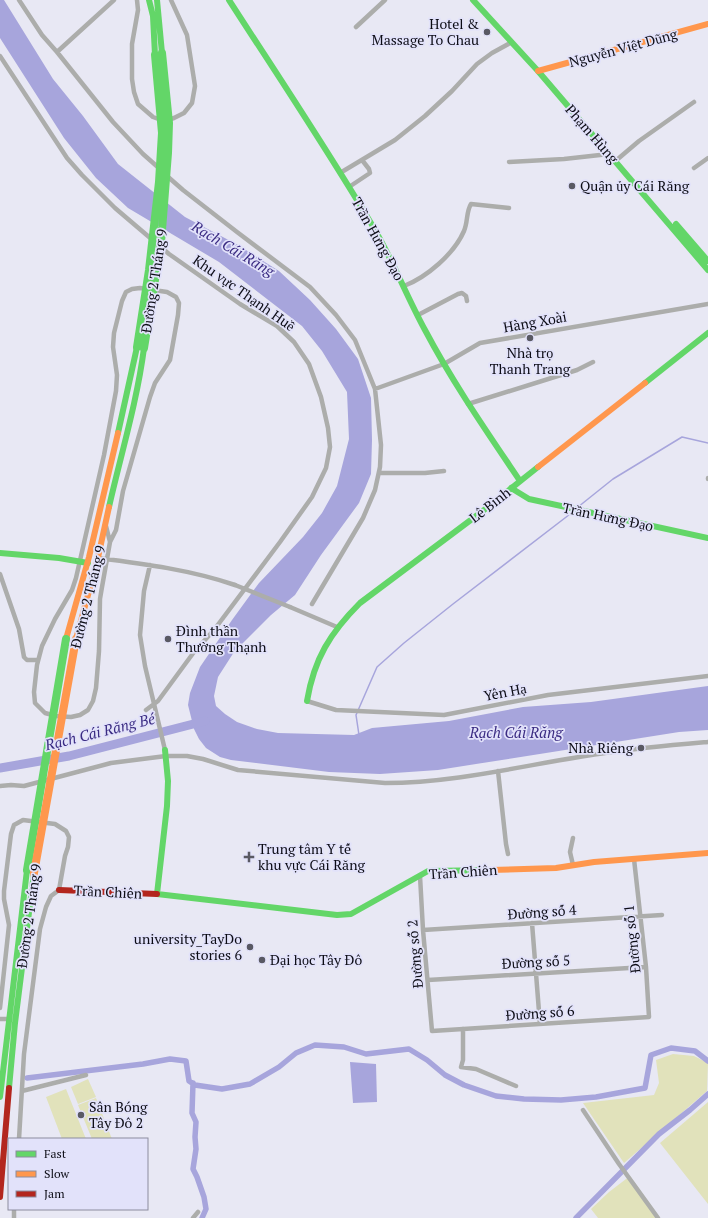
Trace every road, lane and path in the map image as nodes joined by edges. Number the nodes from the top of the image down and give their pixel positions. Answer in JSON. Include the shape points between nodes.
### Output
{"nodes":[{"id":1,"x":19,"y":0,"type":"edge"},
{"id":2,"x":114,"y":0,"type":"edge"},
{"id":3,"x":137,"y":0,"type":"edge"},
{"id":4,"x":149,"y":0,"type":"edge"},
{"id":5,"x":157,"y":0,"type":"edge"},
{"id":6,"x":171,"y":0,"type":"edge"},
{"id":7,"x":229,"y":0,"type":"edge"},
{"id":8,"x":385,"y":0,"type":"edge"},
{"id":9,"x":473,"y":0,"type":"edge"},
{"id":10,"x":478,"y":0,"type":"edge"},
{"id":11,"x":708,"y":24,"type":"edge"},
{"id":12,"x":356,"y":27,"type":"dead end"},
{"id":13,"x":512,"y":42,"type":"junction"},
{"id":14,"x":57,"y":52,"type":"junction"},
{"id":15,"x":159,"y":54,"type":"junction"},
{"id":16,"x":0,"y":56,"type":"edge"},
{"id":17,"x":539,"y":70,"type":"junction"},
{"id":18,"x":694,"y":102,"type":"dead end"},
{"id":19,"x":609,"y":154,"type":"junction"},
{"id":20,"x":619,"y":158,"type":"junction"},
{"id":21,"x":708,"y":158,"type":"edge"},
{"id":22,"x":362,"y":160,"type":"junction"},
{"id":23,"x":509,"y":162,"type":"dead end"},
{"id":24,"x":694,"y":168,"type":"dead end"},
{"id":25,"x":625,"y":169,"type":"junction"},
{"id":26,"x":340,"y":173,"type":"junction"},
{"id":27,"x":349,"y":187,"type":"junction"},
{"id":28,"x":509,"y":208,"type":"dead end"},
{"id":29,"x":708,"y":261,"type":"edge"},
{"id":30,"x":708,"y":270,"type":"edge"},
{"id":31,"x":404,"y":286,"type":"junction"},
{"id":32,"x":467,"y":301,"type":"dead end"},
{"id":33,"x":708,"y":304,"type":"edge"},
{"id":34,"x":418,"y":315,"type":"junction"},
{"id":35,"x":708,"y":333,"type":"edge"},
{"id":36,"x":140,"y":348,"type":"junction"},
{"id":37,"x":593,"y":362,"type":"dead end"},
{"id":38,"x":444,"y":364,"type":"junction"},
{"id":39,"x":375,"y":389,"type":"junction"},
{"id":40,"x":468,"y":404,"type":"junction"},
{"id":41,"x":444,"y":471,"type":"dead end"},
{"id":42,"x":379,"y":473,"type":"junction"},
{"id":43,"x":520,"y":481,"type":"junction"},
{"id":44,"x":511,"y":488,"type":"junction"},
{"id":45,"x":106,"y":525,"type":"junction"},
{"id":46,"x":708,"y":538,"type":"edge"},
{"id":47,"x":110,"y":542,"type":"junction"},
{"id":48,"x":0,"y":553,"type":"edge"},
{"id":49,"x":98,"y":558,"type":"junction"},
{"id":50,"x":108,"y":560,"type":"junction"},
{"id":51,"x":79,"y":561,"type":"junction"},
{"id":52,"x":88,"y":563,"type":"junction"},
{"id":53,"x":150,"y":565,"type":"junction"},
{"id":54,"x":0,"y":574,"type":"edge"},
{"id":55,"x":76,"y":578,"type":"junction"},
{"id":56,"x":82,"y":587,"type":"junction"},
{"id":57,"x":312,"y":604,"type":"dead end"},
{"id":58,"x":337,"y":627,"type":"junction"},
{"id":59,"x":38,"y":660,"type":"junction"},
{"id":60,"x":708,"y":676,"type":"edge"},
{"id":61,"x":307,"y":701,"type":"joint"},
{"id":62,"x":154,"y":705,"type":"junction"},
{"id":63,"x":146,"y":710,"type":"dead end"},
{"id":64,"x":708,"y":742,"type":"edge"},
{"id":65,"x":165,"y":753,"type":"junction"},
{"id":66,"x":498,"y":771,"type":"junction"},
{"id":67,"x":0,"y":786,"type":"edge"},
{"id":68,"x":573,"y":838,"type":"dead end"},
{"id":69,"x":708,"y":853,"type":"edge"},
{"id":70,"x":508,"y":854,"type":"dead end"},
{"id":71,"x":634,"y":860,"type":"junction"},
{"id":72,"x":573,"y":865,"type":"junction"},
{"id":73,"x":31,"y":871,"type":"junction"},
{"id":74,"x":420,"y":876,"type":"junction"},
{"id":75,"x":59,"y":890,"type":"junction"},
{"id":76,"x":157,"y":894,"type":"junction"},
{"id":77,"x":662,"y":915,"type":"dead end"},
{"id":78,"x":641,"y":917,"type":"junction"},
{"id":79,"x":532,"y":923,"type":"junction"},
{"id":80,"x":423,"y":930,"type":"junction"},
{"id":81,"x":646,"y":967,"type":"junction"},
{"id":82,"x":21,"y":972,"type":"junction"},
{"id":83,"x":34,"y":973,"type":"junction"},
{"id":84,"x":537,"y":973,"type":"junction"},
{"id":85,"x":428,"y":980,"type":"junction"},
{"id":86,"x":0,"y":1008,"type":"edge"},
{"id":87,"x":648,"y":1017,"type":"joint"},
{"id":88,"x":0,"y":1019,"type":"edge"},
{"id":89,"x":9,"y":1020,"type":"junction"},
{"id":90,"x":540,"y":1024,"type":"junction"},
{"id":91,"x":463,"y":1029,"type":"junction"},
{"id":92,"x":432,"y":1031,"type":"joint"},
{"id":93,"x":86,"y":1075,"type":"dead end"},
{"id":94,"x":516,"y":1086,"type":"dead end"},
{"id":95,"x":22,"y":1091,"type":"junction"},
{"id":96,"x":0,"y":1098,"type":"edge"},
{"id":97,"x":583,"y":1110,"type":"dead end"},
{"id":98,"x":19,"y":1138,"type":"edge"},
{"id":99,"x":0,"y":1196,"type":"edge"},
{"id":100,"x":198,"y":1212,"type":"dead end"},
{"id":101,"x":193,"y":1218,"type":"edge"},
{"id":102,"x":658,"y":1218,"type":"edge"}],
"edges":[{"from":1,"to":14,"type":"street","via":[[42,35]]},
{"from":2,"to":14,"type":"street"},
{"from":3,"to":6,"type":"street","via":[[138,10],[132,44],[134,92],[138,104],[153,117],[164,120],[184,113],[192,103],[195,86],[187,36]]},
{"from":4,"to":15,"type":"main road","name":"Đường 2 Tháng 9"},
{"from":5,"to":15,"type":"main road","name":"Đường 2 Tháng 9"},
{"from":7,"to":26,"type":"main road","name":"Trần Hưng Đạo"},
{"from":8,"to":12,"type":"street"},
{"from":9,"to":13,"type":"main road","name":"Phạm Hùng"},
{"from":10,"to":17,"type":"main road","name":"Phạm Hùng"},
{"from":11,"to":17,"type":"main road","name":"Nguyễn Việt Dũng"},
{"from":13,"to":17,"type":"main road","name":"Phạm Hùng"},
{"from":13,"to":22,"type":"street","via":[[477,64],[442,101],[395,140]]},
{"from":14,"to":39,"type":"street","via":[[113,122],[143,154],[183,190],[310,287],[355,340]]},
{"from":15,"to":36,"type":"main road","name":"Đường 2 Tháng 9","bridge":true,"via":[[162,133],[159,182]]},
{"from":16,"to":62,"type":"street","name":"Khu vực Thạnh Huề","via":[[67,158],[82,176],[115,208],[170,254],[240,304],[277,326],[294,342],[309,364],[321,397],[330,447],[326,468],[312,497],[214,630]]},
{"from":17,"to":19,"type":"main road","name":"Phạm Hùng"},
{"from":17,"to":20,"type":"main road","name":"Phạm Hùng"},
{"from":18,"to":20,"type":"street"},
{"from":19,"to":23,"type":"street"},
{"from":19,"to":25,"type":"main road","name":"Phạm Hùng"},
{"from":20,"to":25,"type":"main road","name":"Phạm Hùng"},
{"from":21,"to":24,"type":"street"},
{"from":22,"to":26,"type":"street"},
{"from":22,"to":27,"type":"street","via":[[370,172]]},
{"from":25,"to":29,"type":"main road","name":"Phạm Hùng"},
{"from":25,"to":30,"type":"main road","name":"Phạm Hùng"},
{"from":26,"to":27,"type":"main road","name":"Trần Hưng Đạo"},
{"from":27,"to":31,"type":"main road","name":"Trần Hưng Đạo","via":[[376,231]]},
{"from":28,"to":31,"type":"street","via":[[471,204],[465,230],[446,256],[421,278]]},
{"from":31,"to":34,"type":"main road","name":"Trần Hưng Đạo"},
{"from":32,"to":34,"type":"street","via":[[466,296],[458,294]]},
{"from":33,"to":38,"type":"street","name":"Hàng Xoài","via":[[480,343]]},
{"from":34,"to":38,"type":"main road","name":"Trần Hưng Đạo"},
{"from":35,"to":43,"type":"main road","name":"Lê Bình"},
{"from":36,"to":45,"type":"main road","name":"Đường 2 Tháng 9","via":[[132,411]]},
{"from":36,"to":52,"type":"main road","name":"Đường 2 Tháng 9"},
{"from":37,"to":40,"type":"street","via":[[577,370]]},
{"from":38,"to":39,"type":"street","name":"Hàng Xoài"},
{"from":38,"to":40,"type":"main road","name":"Trần Hưng Đạo"},
{"from":39,"to":42,"type":"street","via":[[381,445]]},
{"from":40,"to":43,"type":"main road","name":"Trần Hưng Đạo"},
{"from":41,"to":42,"type":"street"},
{"from":42,"to":57,"type":"street","via":[[364,518]]},
{"from":43,"to":44,"type":"main road","name":"Lê Bình"},
{"from":44,"to":46,"type":"main road","name":"Trần Hưng Đạo","via":[[529,499]]},
{"from":44,"to":58,"type":"main road","name":"Lê Bình","via":[[360,604]]},
{"from":45,"to":47,"type":"street"},
{"from":45,"to":49,"type":"main road","name":"Đường 2 Tháng 9"},
{"from":47,"to":50,"type":"street"},
{"from":47,"to":51,"type":"street","via":[[116,530],[123,491],[150,398],[155,383],[170,360],[179,303],[176,297],[167,292],[132,289],[126,292],[122,301],[114,333],[116,391],[104,456]]},
{"from":48,"to":51,"type":"main road"},
{"from":49,"to":50,"type":"street"},
{"from":49,"to":73,"type":"main road","name":"Đường 2 Tháng 9","bridge":true,"via":[[76,639]]},
{"from":50,"to":53,"type":"street"},
{"from":50,"to":59,"type":"street","via":[[100,599],[96,688],[88,710],[71,718],[45,713],[39,708],[35,703],[34,692]]},
{"from":51,"to":52,"type":"main road"},
{"from":51,"to":55,"type":"street"},
{"from":52,"to":56,"type":"main road","name":"Đường 2 Tháng 9"},
{"from":53,"to":58,"type":"street","bridge":true,"via":[[196,573],[235,585]]},
{"from":53,"to":62,"type":"street","via":[[144,591],[140,634]]},
{"from":54,"to":59,"type":"street","via":[[19,629],[24,657],[27,660]]},
{"from":55,"to":56,"type":"street"},
{"from":55,"to":59,"type":"street","via":[[42,646]]},
{"from":56,"to":73,"type":"main road","name":"Đường 2 Tháng 9","bridge":true,"via":[[66,639]]},
{"from":58,"to":61,"type":"main road","name":"Lê Bình","via":[[316,662]]},
{"from":60,"to":61,"type":"street","name":"Yên Hạ","via":[[548,695],[444,715],[336,710]]},
{"from":62,"to":63,"type":"street","name":"Khu vực Thạnh Huề"},
{"from":62,"to":65,"type":"street"},
{"from":64,"to":66,"type":"street","via":[[605,753]]},
{"from":65,"to":66,"type":"street","via":[[203,759],[238,770],[385,783],[441,780]]},
{"from":65,"to":67,"type":"street","via":[[111,763],[24,786]]},
{"from":65,"to":76,"type":"main road","name":"Trần Chiên","via":[[167,806]]},
{"from":66,"to":70,"type":"street"},
{"from":68,"to":72,"type":"street","via":[[570,852]]},
{"from":69,"to":71,"type":"main road","name":"Trần Chiên"},
{"from":71,"to":72,"type":"main road","name":"Trần Chiên"},
{"from":71,"to":78,"type":"street","name":"Đường số 1"},
{"from":72,"to":74,"type":"main road","name":"Trần Chiên","via":[[556,868],[428,872]]},
{"from":73,"to":82,"type":"main road","name":"Đường 2 Tháng 9"},
{"from":73,"to":89,"type":"main road","name":"Đường 2 Tháng 9"},
{"from":74,"to":76,"type":"main road","name":"Trần Chiên","via":[[351,914],[337,915]]},
{"from":74,"to":80,"type":"street","name":"Đường số 2"},
{"from":75,"to":76,"type":"main road","name":"Trần Chiên"},
{"from":75,"to":83,"type":"street","via":[[51,896],[46,907]]},
{"from":75,"to":86,"type":"street","via":[[68,847],[66,831],[55,824],[18,821],[11,834],[5,880],[4,899],[9,925]]},
{"from":77,"to":78,"type":"street","name":"Đường số 4"},
{"from":78,"to":79,"type":"street","name":"Đường số 4"},
{"from":78,"to":81,"type":"street","name":"Đường số 1"},
{"from":79,"to":80,"type":"street","name":"Đường số 4"},
{"from":79,"to":84,"type":"street"},
{"from":80,"to":85,"type":"street","name":"Đường số 2"},
{"from":81,"to":84,"type":"street","name":"Đường số 5"},
{"from":81,"to":87,"type":"street","name":"Đường số 1"},
{"from":82,"to":83,"type":"street"},
{"from":82,"to":99,"type":"main road","name":"Đường 2 Tháng 9"},
{"from":83,"to":95,"type":"street"},
{"from":84,"to":85,"type":"street","name":"Đường số 5"},
{"from":84,"to":90,"type":"street"},
{"from":85,"to":92,"type":"street","name":"Đường số 2"},
{"from":87,"to":90,"type":"street","name":"Đường số 6"},
{"from":88,"to":89,"type":"street"},
{"from":89,"to":96,"type":"main road","name":"Đường 2 Tháng 9"},
{"from":90,"to":91,"type":"street","name":"Đường số 6"},
{"from":91,"to":92,"type":"street","name":"Đường số 6"},
{"from":91,"to":94,"type":"street","via":[[461,1066],[476,1069]]},
{"from":93,"to":95,"type":"street"},
{"from":95,"to":98,"type":"street"},
{"from":97,"to":102,"type":"street"},
{"from":100,"to":101,"type":"street"}]}
